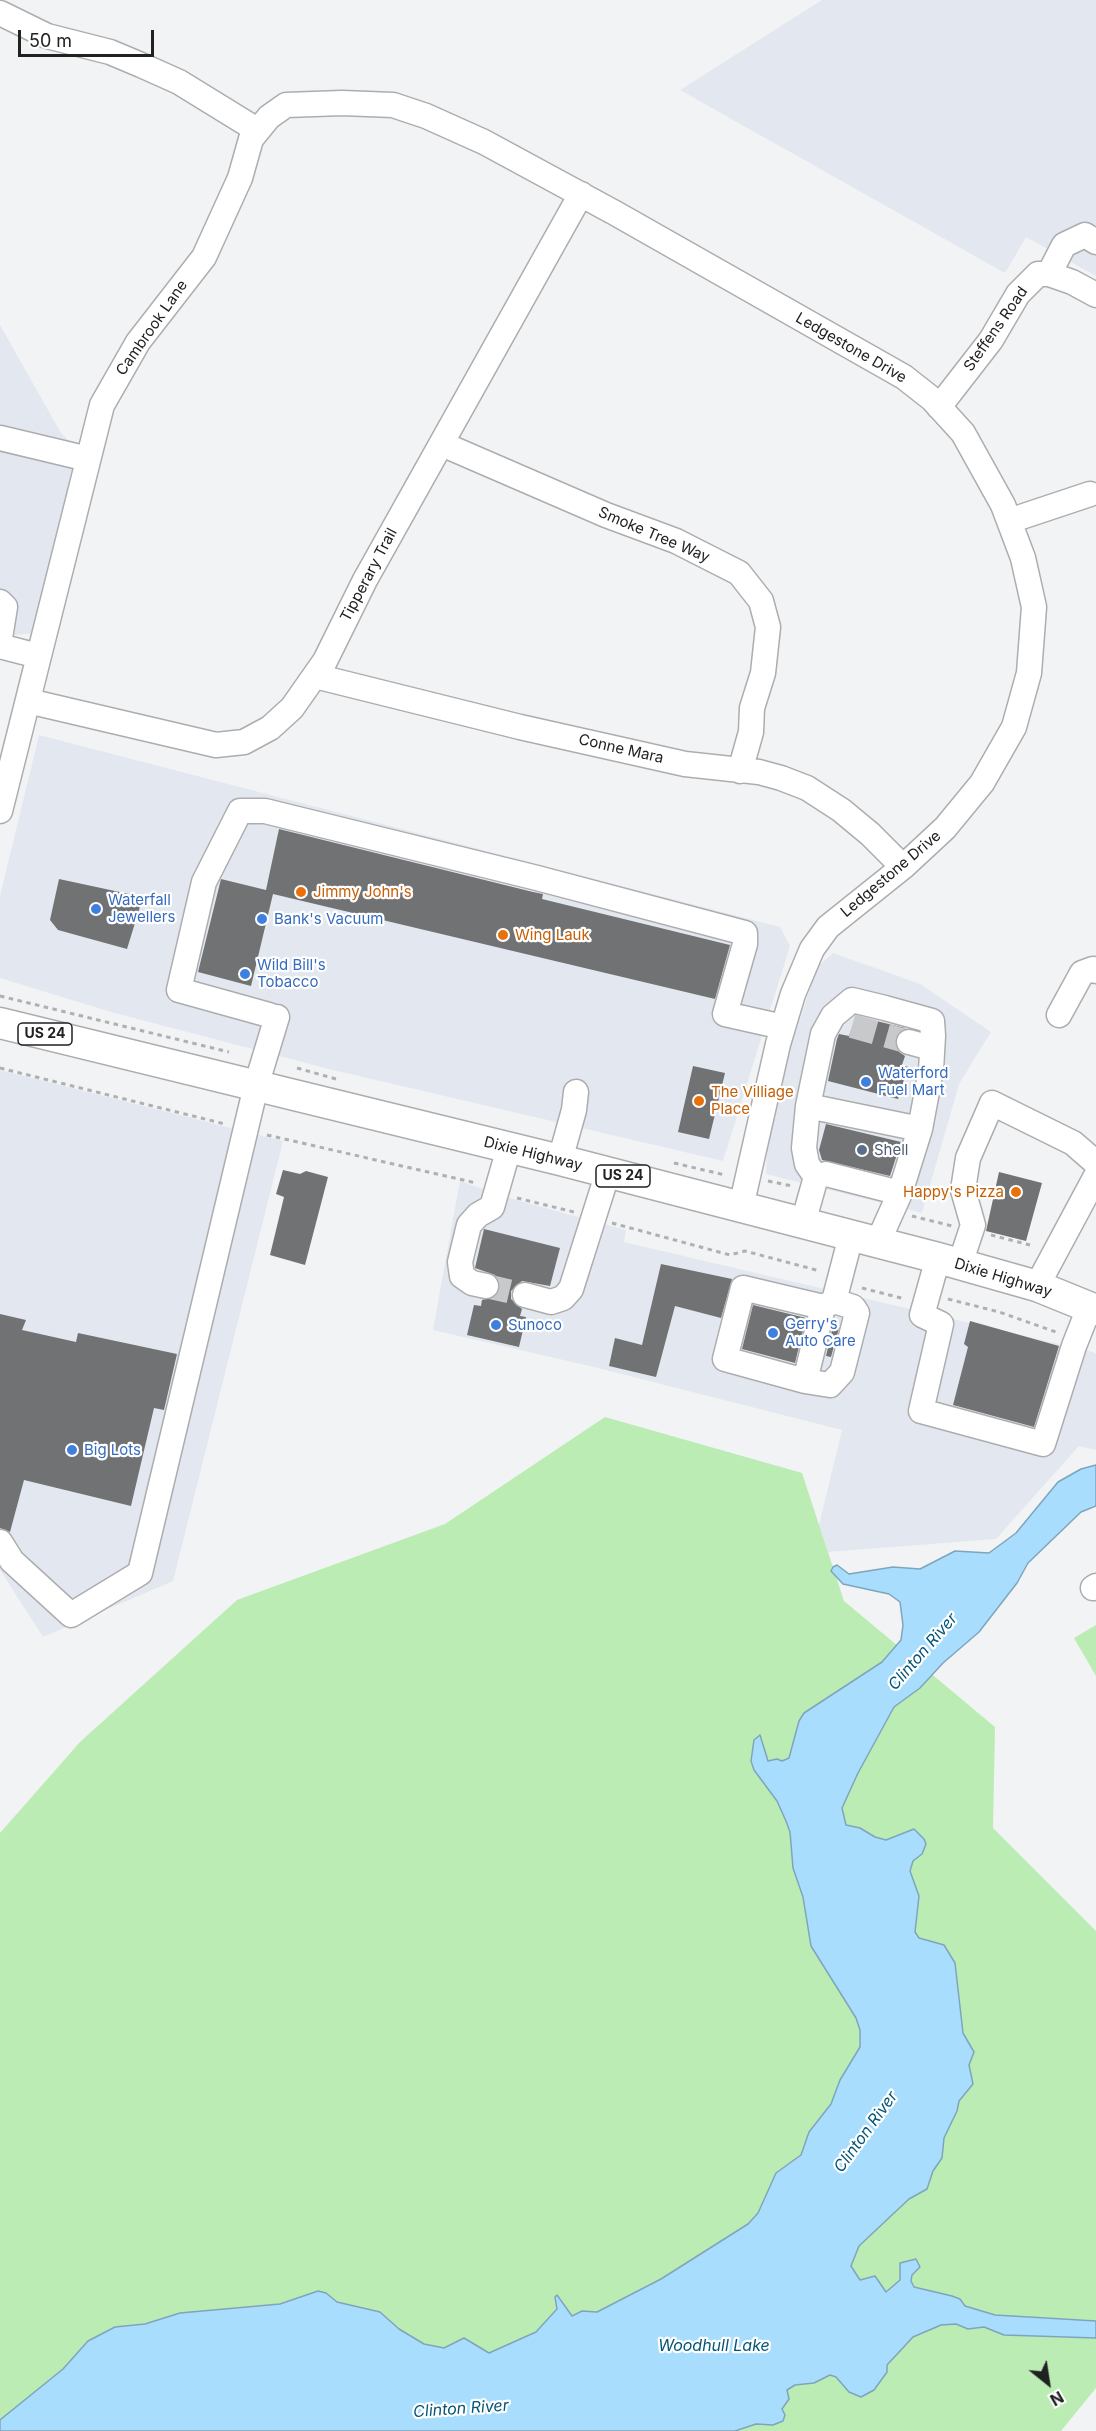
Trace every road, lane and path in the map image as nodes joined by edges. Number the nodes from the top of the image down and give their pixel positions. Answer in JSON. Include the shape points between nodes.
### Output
{"nodes":[{"id":1,"x":0,"y":13,"type":"edge"},
{"id":2,"x":257,"y":130,"type":"junction"},
{"id":3,"x":581,"y":194,"type":"junction"},
{"id":4,"x":1096,"y":242,"type":"edge"},
{"id":5,"x":1049,"y":274,"type":"junction"},
{"id":6,"x":1096,"y":295,"type":"edge"},
{"id":7,"x":939,"y":407,"type":"junction"},
{"id":8,"x":0,"y":438,"type":"edge"},
{"id":9,"x":442,"y":444,"type":"junction"},
{"id":10,"x":87,"y":459,"type":"junction"},
{"id":11,"x":1090,"y":494,"type":"dead end"},
{"id":12,"x":1009,"y":521,"type":"junction"},
{"id":13,"x":0,"y":602,"type":"edge"},
{"id":14,"x":0,"y":638,"type":"edge"},
{"id":15,"x":0,"y":646,"type":"edge"},
{"id":16,"x":38,"y":656,"type":"junction"},
{"id":17,"x":315,"y":676,"type":"junction"},
{"id":18,"x":27,"y":701,"type":"junction"},
{"id":19,"x":740,"y":771,"type":"junction"},
{"id":20,"x":0,"y":811,"type":"edge"},
{"id":21,"x":903,"y":867,"type":"junction"},
{"id":22,"x":1096,"y":971,"type":"edge"},
{"id":23,"x":0,"y":996,"type":"edge"},
{"id":24,"x":1059,"y":1015,"type":"dead end"},
{"id":25,"x":0,"y":1023,"type":"edge"},
{"id":26,"x":783,"y":1027,"type":"junction"},
{"id":27,"x":229,"y":1052,"type":"dead end"},
{"id":28,"x":0,"y":1068,"type":"edge"},
{"id":29,"x":256,"y":1086,"type":"junction"},
{"id":30,"x":576,"y":1092,"type":"dead end"},
{"id":31,"x":808,"y":1106,"type":"junction"},
{"id":32,"x":245,"y":1129,"type":"junction"},
{"id":33,"x":920,"y":1129,"type":"junction"},
{"id":34,"x":509,"y":1148,"type":"junction"},
{"id":35,"x":560,"y":1160,"type":"junction"},
{"id":36,"x":1096,"y":1163,"type":"edge"},
{"id":37,"x":608,"y":1172,"type":"junction"},
{"id":38,"x":1096,"y":1176,"type":"edge"},
{"id":39,"x":816,"y":1177,"type":"junction"},
{"id":40,"x":497,"y":1191,"type":"junction"},
{"id":41,"x":900,"y":1193,"type":"junction"},
{"id":42,"x":741,"y":1207,"type":"junction"},
{"id":43,"x":1086,"y":1216,"type":"edge"},
{"id":44,"x":594,"y":1217,"type":"junction"},
{"id":45,"x":803,"y":1223,"type":"junction"},
{"id":46,"x":865,"y":1239,"type":"junction"},
{"id":47,"x":949,"y":1261,"type":"junction"},
{"id":48,"x":486,"y":1286,"type":"tunnel mouth"},
{"id":49,"x":1037,"y":1286,"type":"junction"},
{"id":50,"x":525,"y":1296,"type":"tunnel mouth"},
{"id":51,"x":832,"y":1296,"type":"junction"},
{"id":52,"x":926,"y":1299,"type":"junction"},
{"id":53,"x":1093,"y":1309,"type":"edge"},
{"id":54,"x":1065,"y":1335,"type":"dead end"},
{"id":55,"x":806,"y":1381,"type":"junction"},
{"id":56,"x":0,"y":1542,"type":"edge"}],
"edges":[{"from":1,"to":2,"type":"street","via":[[47,36],[110,52],[179,82]]},
{"from":2,"to":3,"type":"street","name":"Ledgestone Drive","via":[[286,105],[393,105],[483,142]]},
{"from":2,"to":10,"type":"street","name":"Cambrook Lane","via":[[246,151],[226,214],[204,257],[138,342],[102,405]]},
{"from":3,"to":7,"type":"street","name":"Ledgestone Drive","via":[[904,377]]},
{"from":3,"to":9,"type":"street","name":"Tipperary Trail"},
{"from":4,"to":5,"type":"street","via":[[1085,235],[1064,245]]},
{"from":5,"to":6,"type":"street"},
{"from":5,"to":7,"type":"street","name":"Steffens Road","via":[[1038,274],[1018,294],[991,339]]},
{"from":7,"to":12,"type":"street","name":"Ledgestone Drive","via":[[963,433],[979,459]]},
{"from":8,"to":10,"type":"street"},
{"from":9,"to":17,"type":"street","name":"Tipperary Trail"},
{"from":9,"to":19,"type":"street","name":"Smoke Tree Way","via":[[676,541],[739,573],[761,601],[768,627],[763,673]]},
{"from":10,"to":16,"type":"street","name":"Cambrook Lane"},
{"from":11,"to":12,"type":"street"},
{"from":12,"to":21,"type":"street","name":"Ledgestone Drive","via":[[1023,558],[1034,607],[1029,673],[1014,727],[982,783],[945,828]]},
{"from":13,"to":14,"type":"street","via":[[5,607]]},
{"from":15,"to":16,"type":"street"},
{"from":16,"to":18,"type":"street","name":"Cambrook Lane"},
{"from":17,"to":18,"type":"street","name":"Tipperary Trail","via":[[292,708],[270,728],[230,745]]},
{"from":17,"to":19,"type":"street","name":"Conne Mara","via":[[685,764]]},
{"from":18,"to":20,"type":"street","name":"Cambrook Lane"},
{"from":19,"to":21,"type":"street","name":"Conne Mara","via":[[770,775],[807,788],[870,834]]},
{"from":21,"to":26,"type":"street","name":"Ledgestone Drive","via":[[823,934],[803,969]]},
{"from":22,"to":24,"type":"street","via":[[1082,973]]},
{"from":23,"to":27,"type":"path"},
{"from":25,"to":29,"type":"main road","name":"Dixie Highway","number":"US 24"},
{"from":26,"to":29,"type":"street","via":[[725,1014],[745,933],[276,814],[240,811],[204,882],[179,990],[273,1016]]},
{"from":26,"to":42,"type":"street","name":"Ledgestone Drive"},
{"from":28,"to":32,"type":"path"},
{"from":29,"to":32,"type":"street"},
{"from":29,"to":34,"type":"main road","name":"Dixie Highway","number":"US 24"},
{"from":30,"to":35,"type":"street"},
{"from":31,"to":33,"type":"street"},
{"from":31,"to":33,"type":"street","via":[[823,1034],[841,1023],[852,1000],[932,1021],[920,1045],[931,1070]]},
{"from":31,"to":39,"type":"street","via":[[804,1148],[807,1164]]},
{"from":32,"to":40,"type":"path"},
{"from":32,"to":56,"type":"street","via":[[140,1573],[71,1615],[12,1561]]},
{"from":33,"to":41,"type":"street"},
{"from":34,"to":35,"type":"main road","name":"Dixie Highway","number":"US 24"},
{"from":34,"to":40,"type":"street"},
{"from":35,"to":37,"type":"main road","name":"Dixie Highway","number":"US 24"},
{"from":36,"to":47,"type":"street","via":[[1073,1143],[993,1103],[968,1158],[963,1190],[972,1225]]},
{"from":37,"to":42,"type":"main road","name":"Dixie Highway","number":"US 24"},
{"from":37,"to":44,"type":"street"},
{"from":38,"to":43,"type":"street"},
{"from":39,"to":41,"type":"street","via":[[826,1174]]},
{"from":39,"to":45,"type":"street"},
{"from":40,"to":44,"type":"path"},
{"from":40,"to":48,"type":"street","via":[[492,1207],[469,1225],[460,1262],[462,1276]]},
{"from":41,"to":46,"type":"street"},
{"from":42,"to":45,"type":"main road","name":"Dixie Highway","number":"US 24"},
{"from":43,"to":49,"type":"street"},
{"from":44,"to":50,"type":"street","via":[[571,1289],[563,1298],[550,1302]]},
{"from":44,"to":51,"type":"path","via":[[730,1255],[746,1251],[821,1271]]},
{"from":45,"to":46,"type":"main road","name":"Dixie Highway","number":"US 24"},
{"from":46,"to":47,"type":"main road","name":"Dixie Highway","number":"US 24"},
{"from":46,"to":51,"type":"street"},
{"from":47,"to":49,"type":"main road","name":"Dixie Highway","number":"US 24"},
{"from":47,"to":52,"type":"street"},
{"from":49,"to":53,"type":"main road","name":"Dixie Highway","number":"US 24"},
{"from":51,"to":52,"type":"path","via":[[856,1286],[908,1299]]},
{"from":51,"to":55,"type":"street"},
{"from":51,"to":55,"type":"street","via":[[857,1313],[842,1372],[830,1384]]},
{"from":51,"to":55,"type":"street","via":[[742,1288],[724,1359]]},
{"from":52,"to":53,"type":"street","via":[[922,1315],[941,1324],[921,1411],[1043,1444],[1074,1346]]},
{"from":52,"to":54,"type":"path","via":[[944,1298],[999,1312]]}]}
